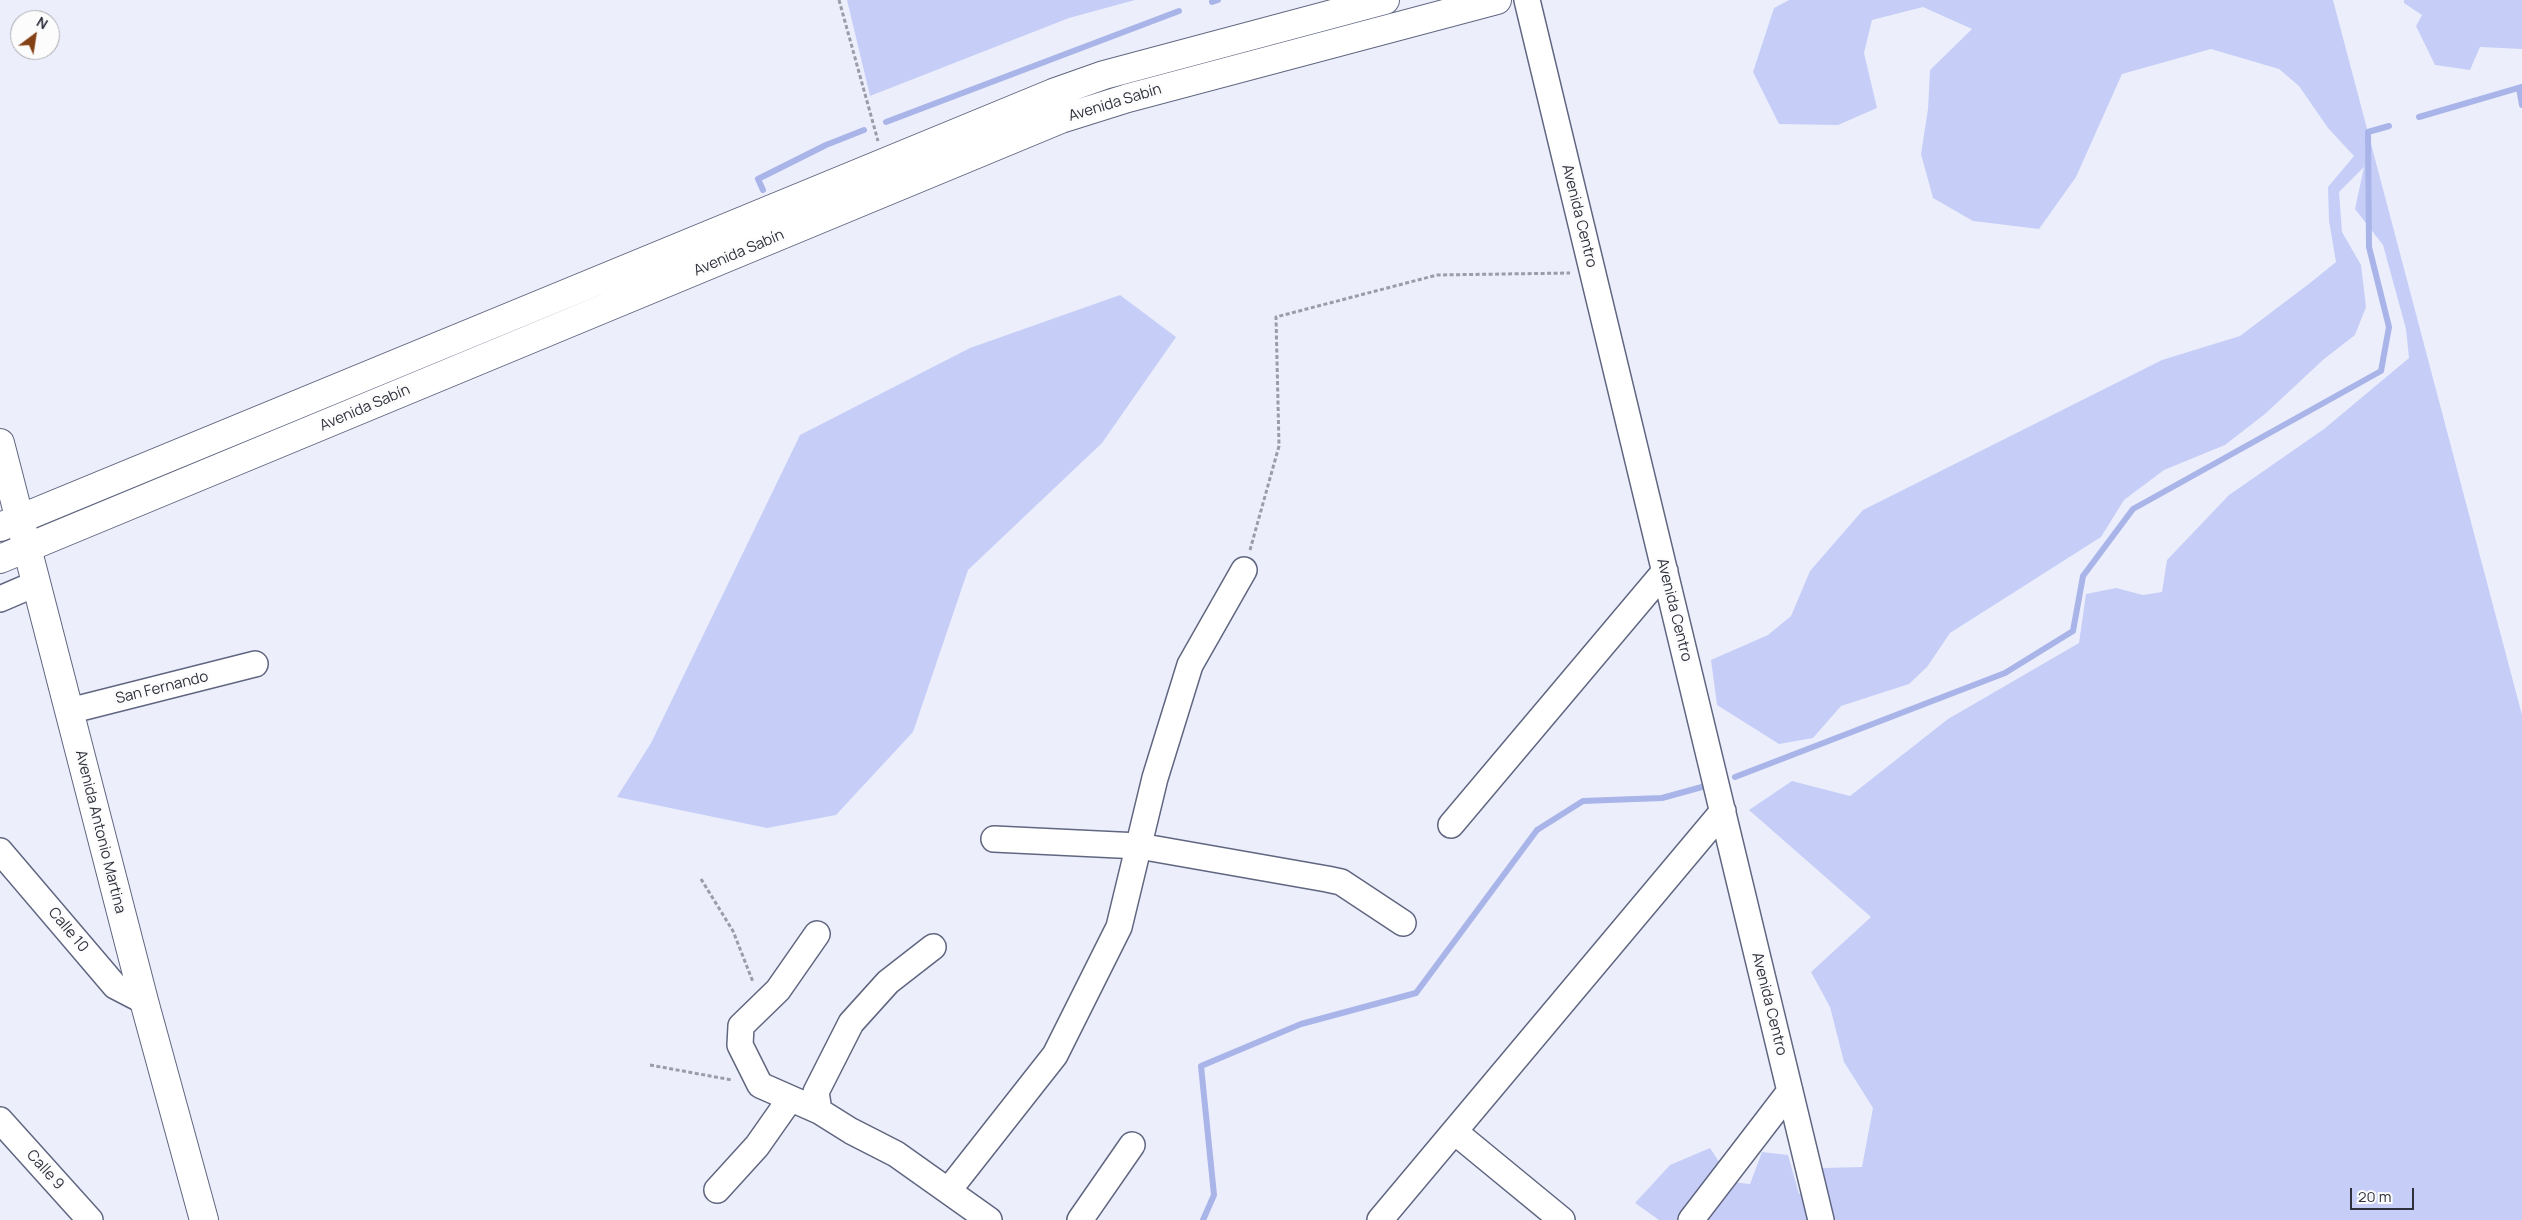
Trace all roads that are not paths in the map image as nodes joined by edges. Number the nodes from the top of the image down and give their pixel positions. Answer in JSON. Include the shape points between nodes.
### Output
{"nodes":[{"id":1,"x":1385,"y":0,"type":"edge"},
{"id":2,"x":1496,"y":0,"type":"edge"},
{"id":3,"x":1527,"y":0,"type":"edge"},
{"id":4,"x":0,"y":443,"type":"edge"},
{"id":5,"x":10,"y":522,"type":"edge"},
{"id":6,"x":28,"y":548,"type":"junction"},
{"id":7,"x":0,"y":559,"type":"edge"},
{"id":8,"x":1244,"y":570,"type":"road end"},
{"id":9,"x":1665,"y":571,"type":"junction"},
{"id":10,"x":35,"y":584,"type":"junction"},
{"id":11,"x":0,"y":599,"type":"edge"},
{"id":12,"x":255,"y":664,"type":"dead end"},
{"id":13,"x":69,"y":712,"type":"junction"},
{"id":14,"x":1723,"y":811,"type":"junction"},
{"id":15,"x":1451,"y":825,"type":"dead end"},
{"id":16,"x":994,"y":839,"type":"dead end"},
{"id":17,"x":1139,"y":846,"type":"junction"},
{"id":18,"x":0,"y":851,"type":"edge"},
{"id":19,"x":1403,"y":923,"type":"dead end"},
{"id":20,"x":817,"y":934,"type":"dead end"},
{"id":21,"x":933,"y":947,"type":"dead end"},
{"id":22,"x":144,"y":1000,"type":"junction"},
{"id":23,"x":1790,"y":1091,"type":"junction"},
{"id":24,"x":790,"y":1099,"type":"junction"},
{"id":25,"x":819,"y":1111,"type":"junction"},
{"id":26,"x":0,"y":1120,"type":"edge"},
{"id":27,"x":1455,"y":1132,"type":"junction"},
{"id":28,"x":1132,"y":1145,"type":"dead end"},
{"id":29,"x":716,"y":1190,"type":"dead end"},
{"id":30,"x":948,"y":1191,"type":"junction"},
{"id":31,"x":90,"y":1220,"type":"edge"},
{"id":32,"x":204,"y":1220,"type":"edge"},
{"id":33,"x":987,"y":1220,"type":"edge"},
{"id":34,"x":1080,"y":1220,"type":"edge"},
{"id":35,"x":1380,"y":1220,"type":"edge"},
{"id":36,"x":1562,"y":1220,"type":"edge"},
{"id":37,"x":1691,"y":1220,"type":"edge"},
{"id":38,"x":1821,"y":1220,"type":"edge"}],
"edges":[{"from":1,"to":5,"type":"main road","name":"Avenida Sabín","via":[[1104,75],[1053,93]]},
{"from":2,"to":6,"type":"main road","name":"Avenida Sabín","via":[[1128,98],[1061,119]]},
{"from":3,"to":9,"type":"street","name":"Avenida Centro"},
{"from":4,"to":5,"type":"main road","name":"Avenida Antonio Martina"},
{"from":5,"to":6,"type":"main road","name":"Avenida Antonio Martina"},
{"from":6,"to":7,"type":"main road","name":"Avenida Sabín"},
{"from":6,"to":10,"type":"main road","name":"Avenida Antonio Martina"},
{"from":8,"to":17,"type":"street","via":[[1190,665],[1155,778]]},
{"from":9,"to":14,"type":"street","name":"Avenida Centro"},
{"from":9,"to":15,"type":"street"},
{"from":10,"to":11,"type":"street"},
{"from":10,"to":13,"type":"main road","name":"Avenida Antonio Martina"},
{"from":12,"to":13,"type":"street","name":"San Fernando"},
{"from":13,"to":22,"type":"main road","name":"Avenida Antonio Martina"},
{"from":14,"to":23,"type":"street","name":"Avenida Centro"},
{"from":14,"to":27,"type":"street"},
{"from":16,"to":17,"type":"street"},
{"from":17,"to":19,"type":"street","via":[[1341,882]]},
{"from":17,"to":30,"type":"street","via":[[1119,927],[1055,1055]]},
{"from":18,"to":22,"type":"street","name":"Calle 10","via":[[115,986]]},
{"from":20,"to":24,"type":"street","via":[[778,990],[741,1026],[740,1045],[760,1085]]},
{"from":21,"to":25,"type":"street","via":[[888,982],[851,1023],[816,1092]]},
{"from":22,"to":32,"type":"main road","name":"Avenida Antonio Martina"},
{"from":23,"to":37,"type":"street"},
{"from":23,"to":38,"type":"street","name":"Avenida Centro"},
{"from":24,"to":25,"type":"street"},
{"from":24,"to":29,"type":"street","via":[[758,1146]]},
{"from":25,"to":30,"type":"street","via":[[896,1154]]},
{"from":26,"to":31,"type":"street","name":"Calle 9"},
{"from":27,"to":35,"type":"street"},
{"from":27,"to":36,"type":"street"},
{"from":28,"to":34,"type":"street"},
{"from":30,"to":33,"type":"street"}]}
